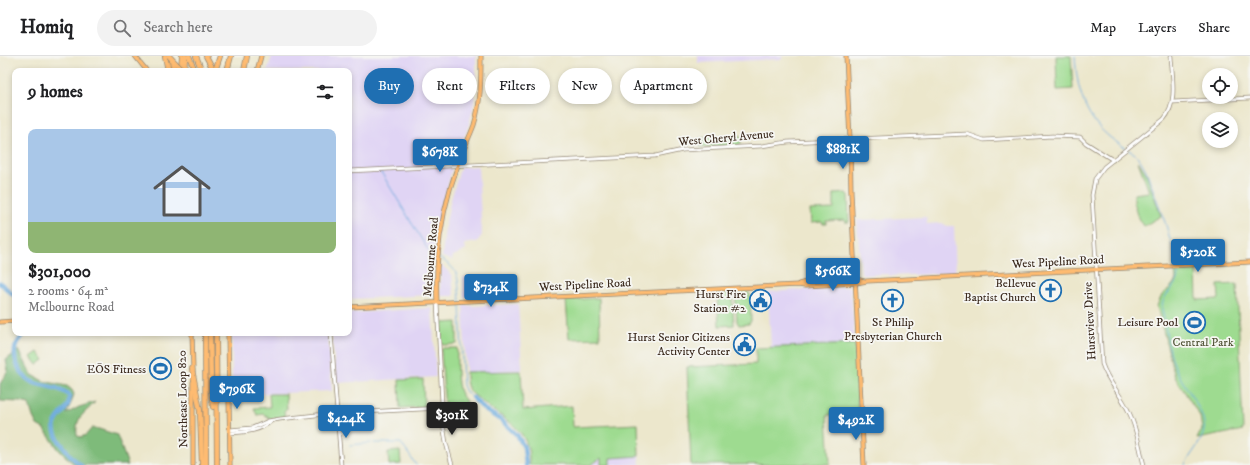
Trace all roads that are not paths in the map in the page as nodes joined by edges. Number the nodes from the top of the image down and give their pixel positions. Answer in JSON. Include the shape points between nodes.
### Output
{"nodes":[{"id":1,"x":135,"y":56,"type":"edge"},
{"id":2,"x":165,"y":56,"type":"edge"},
{"id":3,"x":171,"y":56,"type":"edge"},
{"id":4,"x":182,"y":56,"type":"edge"},
{"id":5,"x":185,"y":56,"type":"edge"},
{"id":6,"x":189,"y":56,"type":"edge"},
{"id":7,"x":196,"y":56,"type":"edge"},
{"id":8,"x":206,"y":56,"type":"edge"},
{"id":9,"x":220,"y":56,"type":"edge"},
{"id":10,"x":231,"y":56,"type":"edge"},
{"id":11,"x":247,"y":56,"type":"edge"},
{"id":12,"x":260,"y":56,"type":"edge"},
{"id":13,"x":481,"y":56,"type":"edge"},
{"id":14,"x":846,"y":56,"type":"edge"},
{"id":15,"x":1171,"y":56,"type":"edge"},
{"id":16,"x":145,"y":68,"type":"edge"},
{"id":17,"x":167,"y":68,"type":"edge"},
{"id":18,"x":172,"y":68,"type":"edge"},
{"id":19,"x":181,"y":68,"type":"edge"},
{"id":20,"x":183,"y":68,"type":"edge"},
{"id":21,"x":183,"y":68,"type":"edge"},
{"id":22,"x":194,"y":68,"type":"edge"},
{"id":23,"x":201,"y":68,"type":"edge"},
{"id":24,"x":212,"y":68,"type":"edge"},
{"id":25,"x":215,"y":68,"type":"edge"},
{"id":26,"x":228,"y":68,"type":"edge"},
{"id":27,"x":245,"y":68,"type":"edge"},
{"id":28,"x":258,"y":68,"type":"edge"},
{"id":29,"x":1250,"y":98,"type":"edge"},
{"id":30,"x":1173,"y":102,"type":"junction"},
{"id":31,"x":850,"y":139,"type":"junction"},
{"id":32,"x":1113,"y":160,"type":"junction"},
{"id":33,"x":458,"y":165,"type":"junction"},
{"id":34,"x":352,"y":171,"type":"edge"},
{"id":35,"x":1250,"y":262,"type":"edge"},
{"id":36,"x":1096,"y":270,"type":"junction"},
{"id":37,"x":856,"y":281,"type":"junction"},
{"id":38,"x":437,"y":302,"type":"junction"},
{"id":39,"x":352,"y":307,"type":"edge"},
{"id":40,"x":12,"y":321,"type":"edge"},
{"id":41,"x":0,"y":322,"type":"edge"},
{"id":42,"x":192,"y":336,"type":"edge"},
{"id":43,"x":205,"y":336,"type":"edge"},
{"id":44,"x":210,"y":336,"type":"edge"},
{"id":45,"x":216,"y":336,"type":"edge"},
{"id":46,"x":228,"y":336,"type":"edge"},
{"id":47,"x":331,"y":336,"type":"edge"},
{"id":48,"x":192,"y":369,"type":"junction"},
{"id":49,"x":442,"y":408,"type":"junction"},
{"id":50,"x":337,"y":414,"type":"junction"},
{"id":51,"x":216,"y":426,"type":"junction"},
{"id":52,"x":230,"y":431,"type":"junction"},
{"id":53,"x":193,"y":465,"type":"edge"},
{"id":54,"x":202,"y":465,"type":"edge"},
{"id":55,"x":206,"y":465,"type":"edge"},
{"id":56,"x":217,"y":465,"type":"edge"},
{"id":57,"x":230,"y":465,"type":"edge"},
{"id":58,"x":341,"y":465,"type":"edge"},
{"id":59,"x":452,"y":465,"type":"edge"},
{"id":60,"x":864,"y":465,"type":"edge"},
{"id":61,"x":1144,"y":465,"type":"edge"}],
"edges":[{"from":1,"to":16,"type":"main road"},
{"from":2,"to":17,"type":"highway"},
{"from":3,"to":18,"type":"highway","bridge":true},
{"from":3,"to":19,"type":"highway","bridge":true},
{"from":4,"to":20,"type":"highway"},
{"from":5,"to":21,"type":"highway"},
{"from":6,"to":22,"type":"highway"},
{"from":7,"to":23,"type":"highway"},
{"from":8,"to":24,"type":"highway"},
{"from":9,"to":25,"type":"highway"},
{"from":10,"to":26,"type":"highway"},
{"from":11,"to":27,"type":"highway"},
{"from":12,"to":28,"type":"main road"},
{"from":13,"to":33,"type":"main road","name":"Melbourne Road","via":[[481,90],[477,112]]},
{"from":14,"to":31,"type":"main road"},
{"from":15,"to":30,"type":"street","name":"Hurstview Drive"},
{"from":29,"to":30,"type":"street"},
{"from":30,"to":32,"type":"street","name":"Hurstview Drive","via":[[1164,120]]},
{"from":31,"to":32,"type":"street","name":"West Cheryl Avenue","via":[[967,134],[984,140],[1080,137]]},
{"from":31,"to":33,"type":"street","name":"West Cheryl Avenue","via":[[683,150],[655,156]]},
{"from":31,"to":37,"type":"main road"},
{"from":32,"to":36,"type":"street","name":"Hurstview Drive","via":[[1098,174],[1092,195]]},
{"from":33,"to":34,"type":"street","name":"West Cheryl Avenue"},
{"from":33,"to":38,"type":"main road","name":"Melbourne Road","via":[[444,218],[439,252]]},
{"from":35,"to":36,"type":"main road","name":"West Pipeline Road"},
{"from":36,"to":37,"type":"main road","name":"West Pipeline Road"},
{"from":36,"to":61,"type":"street","name":"Hurstview Drive","via":[[1102,364],[1109,382],[1130,415]]},
{"from":37,"to":38,"type":"main road","name":"West Pipeline Road"},
{"from":37,"to":60,"type":"main road"},
{"from":38,"to":39,"type":"main road","name":"West Pipeline Road"},
{"from":38,"to":49,"type":"street","name":"Melbourne Road"},
{"from":40,"to":41,"type":"main road"},
{"from":42,"to":48,"type":"main road","name":"Northeast Loop 820"},
{"from":43,"to":55,"type":"highway"},
{"from":44,"to":51,"type":"highway","via":[[211,390]]},
{"from":45,"to":51,"type":"highway"},
{"from":46,"to":52,"type":"main road"},
{"from":47,"to":50,"type":"street"},
{"from":48,"to":53,"type":"main road","name":"Northeast Loop 820"},
{"from":48,"to":54,"type":"highway","via":[[200,411]]},
{"from":49,"to":50,"type":"street"},
{"from":49,"to":59,"type":"street","name":"Melbourne Road","via":[[445,438]]},
{"from":50,"to":52,"type":"street","via":[[271,421],[251,431]]},
{"from":50,"to":58,"type":"street"},
{"from":51,"to":56,"type":"highway"},
{"from":52,"to":57,"type":"main road"}]}
